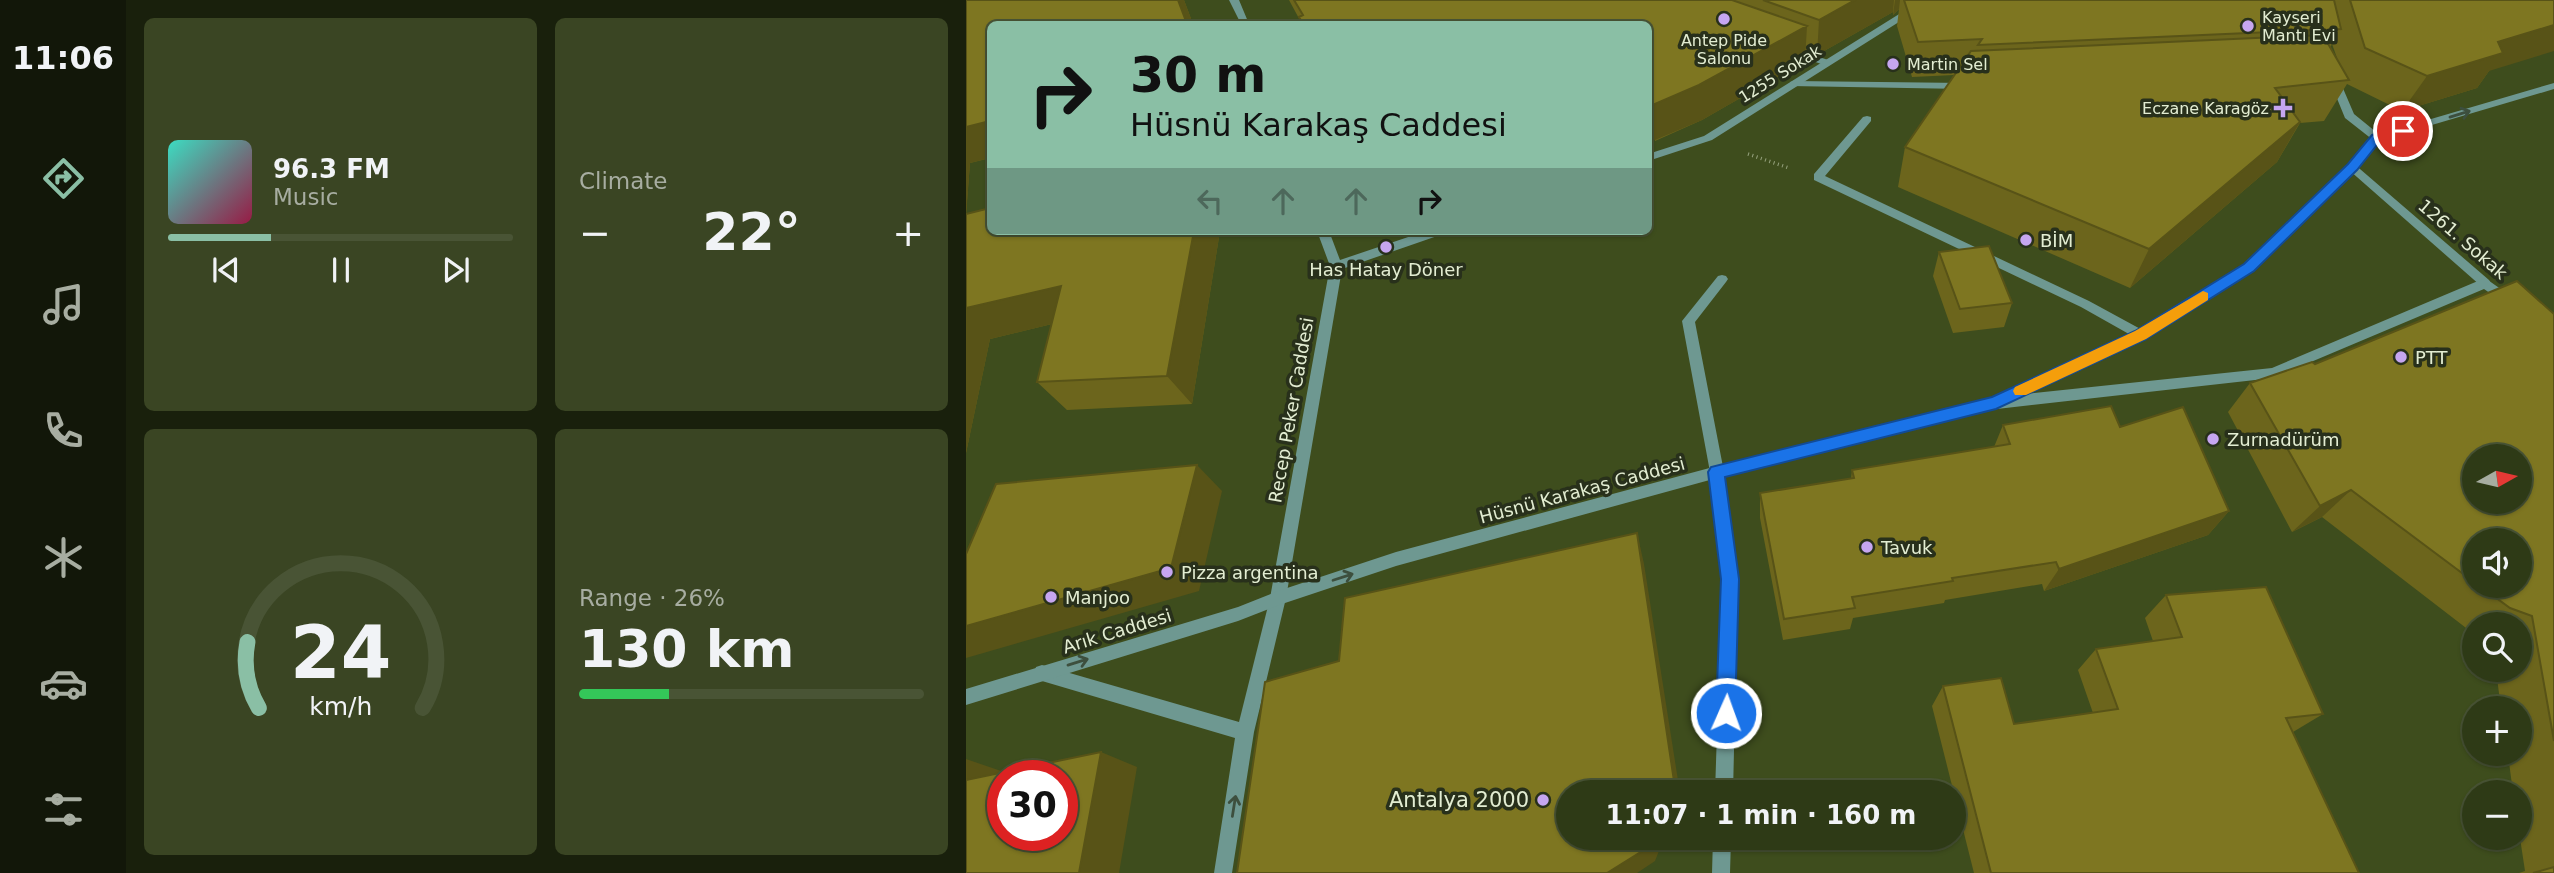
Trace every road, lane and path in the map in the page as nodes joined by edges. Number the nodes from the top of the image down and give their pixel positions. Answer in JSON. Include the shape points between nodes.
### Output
{"nodes":[{"id":1,"x":1234,"y":0,"type":"edge"},
{"id":2,"x":1919,"y":0,"type":"edge"},
{"id":3,"x":1244,"y":21,"type":"edge"},
{"id":4,"x":1777,"y":45,"type":"edge"},
{"id":5,"x":1828,"y":63,"type":"junction"},
{"id":6,"x":2330,"y":69,"type":"edge"},
{"id":7,"x":1794,"y":84,"type":"junction"},
{"id":8,"x":1979,"y":85,"type":"edge"},
{"id":9,"x":2554,"y":86,"type":"edge"},
{"id":10,"x":1867,"y":119,"type":"dead end"},
{"id":11,"x":2376,"y":138,"type":"junction"},
{"id":12,"x":1747,"y":154,"type":"dead end"},
{"id":13,"x":1652,"y":158,"type":"edge"},
{"id":14,"x":2353,"y":167,"type":"junction"},
{"id":15,"x":1818,"y":177,"type":"junction"},
{"id":16,"x":1324,"y":235,"type":"edge"},
{"id":17,"x":1427,"y":235,"type":"edge"},
{"id":18,"x":1336,"y":266,"type":"junction"},
{"id":19,"x":1722,"y":279,"type":"dead end"},
{"id":20,"x":2485,"y":283,"type":"junction"},
{"id":21,"x":2525,"y":312,"type":"edge"},
{"id":22,"x":2141,"y":335,"type":"junction"},
{"id":23,"x":1996,"y":403,"type":"junction"},
{"id":24,"x":1717,"y":472,"type":"junction"},
{"id":25,"x":1278,"y":598,"type":"junction"},
{"id":26,"x":1042,"y":673,"type":"junction"},
{"id":27,"x":966,"y":697,"type":"edge"},
{"id":28,"x":1245,"y":732,"type":"junction"},
{"id":29,"x":1724,"y":780,"type":"edge"},
{"id":30,"x":1722,"y":850,"type":"edge"},
{"id":31,"x":1223,"y":873,"type":"edge"},
{"id":32,"x":1721,"y":873,"type":"edge"}],
"edges":[{"from":1,"to":3,"type":"street"},
{"from":2,"to":5,"type":"street","name":"1255 Sokak","via":[[1907,13]]},
{"from":4,"to":5,"type":"street"},
{"from":5,"to":7,"type":"street","name":"1255 Sokak"},
{"from":6,"to":11,"type":"street","via":[[2349,116]]},
{"from":7,"to":8,"type":"street"},
{"from":7,"to":13,"type":"street","name":"1255 Sokak","via":[[1708,138]]},
{"from":11,"to":9,"type":"street","one_way":true},
{"from":10,"to":15,"type":"street"},
{"from":11,"to":14,"type":"street","name":"Hüsnü Karakaş Caddesi"},
{"from":12,"to":15,"type":"path"},
{"from":14,"to":20,"type":"street","name":"1261. Sokak"},
{"from":14,"to":22,"type":"street","name":"Hüsnü Karakaş Caddesi","via":[[2249,267]]},
{"from":15,"to":22,"type":"street"},
{"from":16,"to":18,"type":"street"},
{"from":17,"to":18,"type":"street"},
{"from":18,"to":25,"type":"street","name":"Recep Peker Caddesi"},
{"from":19,"to":24,"type":"street","via":[[1688,321]]},
{"from":20,"to":21,"type":"street","name":"1261. Sokak"},
{"from":20,"to":23,"type":"street","via":[[2273,373]]},
{"from":22,"to":23,"type":"street","name":"Hüsnü Karakaş Caddesi"},
{"from":23,"to":24,"type":"street","name":"Hüsnü Karakaş Caddesi"},
{"from":25,"to":24,"type":"street","name":"Hüsnü Karakaş Caddesi","one_way":true,"via":[[1396,559]]},
{"from":24,"to":29,"type":"street","via":[[1730,579]]},
{"from":26,"to":25,"type":"street","name":"Arık Caddesi","one_way":true},
{"from":25,"to":28,"type":"street","name":"Recep Peker Caddesi"},
{"from":26,"to":27,"type":"street","name":"Arık Caddesi"},
{"from":26,"to":28,"type":"street"},
{"from":31,"to":28,"type":"street","name":"Recep Peker Caddesi","one_way":true},
{"from":30,"to":32,"type":"street"}]}
